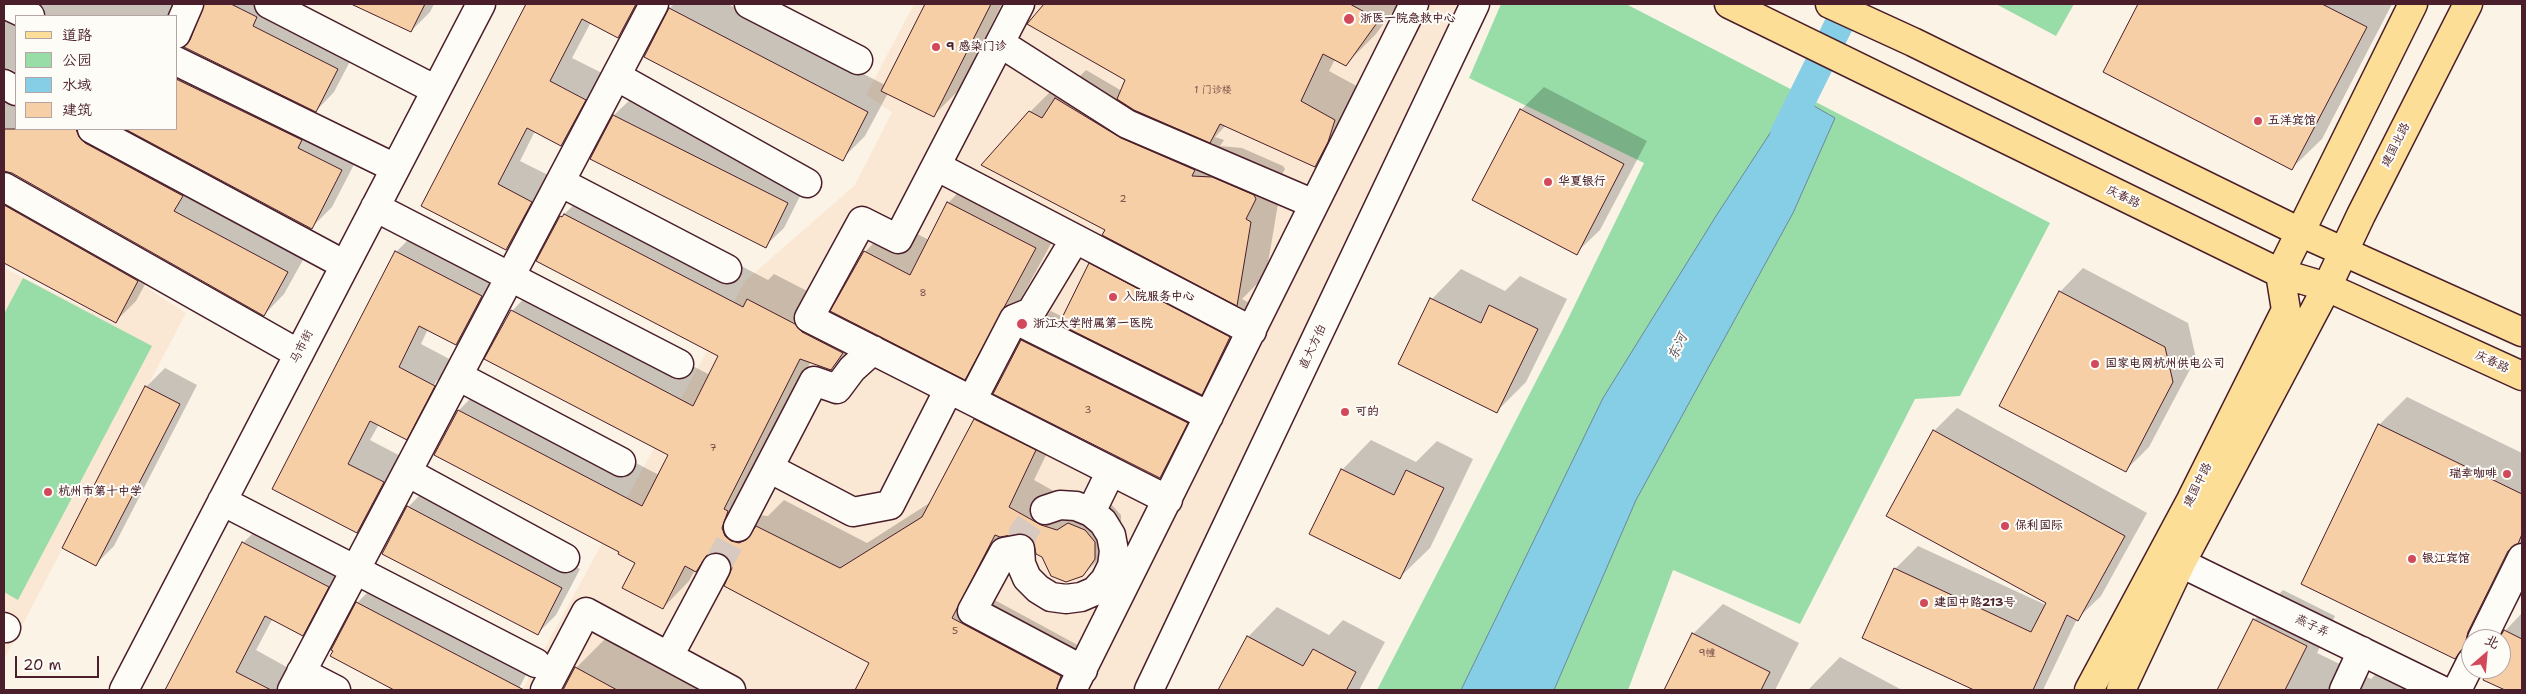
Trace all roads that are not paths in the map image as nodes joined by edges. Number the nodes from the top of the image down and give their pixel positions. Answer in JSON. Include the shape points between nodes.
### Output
{"nodes":[{"id":1,"x":4,"y":4,"type":"edge"},
{"id":2,"x":189,"y":4,"type":"edge"},
{"id":3,"x":269,"y":4,"type":"edge"},
{"id":4,"x":481,"y":4,"type":"edge"},
{"id":5,"x":654,"y":4,"type":"edge"},
{"id":6,"x":749,"y":4,"type":"edge"},
{"id":7,"x":1020,"y":4,"type":"edge"},
{"id":8,"x":1414,"y":4,"type":"edge"},
{"id":9,"x":1475,"y":4,"type":"edge"},
{"id":10,"x":1729,"y":4,"type":"edge"},
{"id":11,"x":1830,"y":4,"type":"edge"},
{"id":12,"x":2414,"y":4,"type":"edge"},
{"id":13,"x":2468,"y":4,"type":"edge"},
{"id":14,"x":28,"y":15,"type":"edge"},
{"id":15,"x":178,"y":29,"type":"edge"},
{"id":16,"x":1000,"y":43,"type":"junction"},
{"id":17,"x":858,"y":60,"type":"dead end"},
{"id":18,"x":178,"y":62,"type":"edge"},
{"id":19,"x":616,"y":76,"type":"junction"},
{"id":20,"x":4,"y":84,"type":"edge"},
{"id":21,"x":15,"y":90,"type":"edge"},
{"id":22,"x":436,"y":90,"type":"junction"},
{"id":23,"x":94,"y":130,"type":"edge"},
{"id":24,"x":129,"y":147,"type":"edge"},
{"id":25,"x":936,"y":166,"type":"junction"},
{"id":26,"x":395,"y":168,"type":"junction"},
{"id":27,"x":560,"y":182,"type":"junction"},
{"id":28,"x":807,"y":183,"type":"dead end"},
{"id":29,"x":4,"y":187,"type":"edge"},
{"id":30,"x":1314,"y":204,"type":"junction"},
{"id":31,"x":375,"y":207,"type":"junction"},
{"id":32,"x":2300,"y":232,"type":"junction"},
{"id":33,"x":1074,"y":239,"type":"junction"},
{"id":34,"x":2343,"y":252,"type":"junction"},
{"id":35,"x":345,"y":265,"type":"junction"},
{"id":36,"x":727,"y":269,"type":"dead end"},
{"id":37,"x":2280,"y":274,"type":"junction"},
{"id":38,"x":511,"y":276,"type":"junction"},
{"id":39,"x":2327,"y":287,"type":"junction"},
{"id":40,"x":1014,"y":319,"type":"junction"},
{"id":41,"x":1252,"y":331,"type":"junction"},
{"id":42,"x":2522,"y":332,"type":"edge"},
{"id":43,"x":873,"y":350,"type":"junction"},
{"id":44,"x":298,"y":354,"type":"junction"},
{"id":45,"x":678,"y":364,"type":"dead end"},
{"id":46,"x":458,"y":376,"type":"junction"},
{"id":47,"x":2522,"y":376,"type":"edge"},
{"id":48,"x":960,"y":394,"type":"junction"},
{"id":49,"x":1209,"y":416,"type":"junction"},
{"id":50,"x":621,"y":462,"type":"dead end"},
{"id":51,"x":769,"y":468,"type":"junction"},
{"id":52,"x":1111,"y":471,"type":"junction"},
{"id":53,"x":407,"y":472,"type":"junction"},
{"id":54,"x":1168,"y":500,"type":"junction"},
{"id":55,"x":222,"y":501,"type":"junction"},
{"id":56,"x":1044,"y":510,"type":"tunnel mouth"},
{"id":57,"x":1091,"y":512,"type":"junction"},
{"id":58,"x":738,"y":527,"type":"tunnel mouth"},
{"id":59,"x":565,"y":558,"type":"dead end"},
{"id":60,"x":2522,"y":558,"type":"edge"},
{"id":61,"x":2181,"y":563,"type":"junction"},
{"id":62,"x":716,"y":568,"type":"tunnel mouth"},
{"id":63,"x":355,"y":571,"type":"junction"},
{"id":64,"x":1121,"y":571,"type":"junction"},
{"id":65,"x":2487,"y":629,"type":"edge"},
{"id":66,"x":2362,"y":651,"type":"junction"},
{"id":67,"x":669,"y":656,"type":"junction"},
{"id":68,"x":536,"y":663,"type":"dead end"},
{"id":69,"x":1078,"y":680,"type":"edge"},
{"id":70,"x":297,"y":681,"type":"edge"},
{"id":71,"x":124,"y":690,"type":"edge"},
{"id":72,"x":336,"y":690,"type":"edge"},
{"id":73,"x":545,"y":690,"type":"edge"},
{"id":74,"x":731,"y":690,"type":"edge"},
{"id":75,"x":1149,"y":690,"type":"edge"},
{"id":76,"x":2089,"y":690,"type":"edge"},
{"id":77,"x":2121,"y":690,"type":"edge"},
{"id":78,"x":2344,"y":690,"type":"edge"},
{"id":79,"x":2441,"y":690,"type":"edge"}],
"edges":[{"from":1,"to":14,"type":"street"},
{"from":2,"to":15,"type":"street"},
{"from":3,"to":22,"type":"street"},
{"from":4,"to":22,"type":"street","name":"马市街"},
{"from":5,"to":19,"type":"street"},
{"from":6,"to":17,"type":"street"},
{"from":7,"to":16,"type":"street"},
{"from":8,"to":30,"type":"street"},
{"from":9,"to":75,"type":"street","name":"直大方伯"},
{"from":10,"to":37,"type":"main road","name":"庆春路"},
{"from":11,"to":32,"type":"main road"},
{"from":12,"to":32,"type":"main road"},
{"from":13,"to":34,"type":"main road","name":"建国北路"},
{"from":16,"to":25,"type":"street"},
{"from":16,"to":30,"type":"street","via":[[1127,124]]},
{"from":18,"to":26,"type":"street"},
{"from":19,"to":27,"type":"street"},
{"from":19,"to":28,"type":"street"},
{"from":20,"to":21,"type":"street"},
{"from":22,"to":26,"type":"street","name":"马市街"},
{"from":23,"to":24,"type":"street"},
{"from":24,"to":35,"type":"street"},
{"from":25,"to":33,"type":"street"},
{"from":25,"to":43,"type":"street","via":[[898,239],[862,221],[809,318]]},
{"from":26,"to":31,"type":"street","name":"马市街"},
{"from":27,"to":36,"type":"street"},
{"from":27,"to":38,"type":"street"},
{"from":29,"to":44,"type":"street"},
{"from":30,"to":41,"type":"street"},
{"from":31,"to":35,"type":"street","name":"马市街"},
{"from":31,"to":38,"type":"street"},
{"from":32,"to":34,"type":"main road"},
{"from":32,"to":37,"type":"main road"},
{"from":33,"to":40,"type":"street","via":[[1031,312]]},
{"from":33,"to":41,"type":"street"},
{"from":34,"to":39,"type":"main road","name":"建国北路"},
{"from":34,"to":42,"type":"main road"},
{"from":35,"to":44,"type":"street","name":"马市街"},
{"from":37,"to":39,"type":"main road","name":"庆春路"},
{"from":37,"to":76,"type":"main road","name":"建国中路","via":[[2286,310],[2191,500]]},
{"from":38,"to":45,"type":"street"},
{"from":38,"to":46,"type":"street"},
{"from":39,"to":47,"type":"main road","name":"庆春路"},
{"from":39,"to":61,"type":"main road","name":"建国中路"},
{"from":40,"to":48,"type":"street"},
{"from":40,"to":49,"type":"street"},
{"from":41,"to":49,"type":"street"},
{"from":43,"to":48,"type":"street"},
{"from":43,"to":51,"type":"street","via":[[852,369],[837,389],[814,381]]},
{"from":44,"to":55,"type":"street","name":"马市街"},
{"from":46,"to":50,"type":"street"},
{"from":46,"to":53,"type":"street"},
{"from":48,"to":51,"type":"street","via":[[890,505],[853,512]]},
{"from":48,"to":52,"type":"street"},
{"from":49,"to":54,"type":"street"},
{"from":51,"to":58,"type":"street"},
{"from":52,"to":54,"type":"street"},
{"from":52,"to":57,"type":"street"},
{"from":53,"to":59,"type":"street"},
{"from":53,"to":63,"type":"street"},
{"from":54,"to":64,"type":"street"},
{"from":55,"to":63,"type":"street"},
{"from":55,"to":71,"type":"street","name":"马市街"},
{"from":56,"to":57,"type":"street","via":[[1060,505],[1076,506]]},
{"from":57,"to":64,"type":"street","via":[[1111,535]]},
{"from":60,"to":65,"type":"street"},
{"from":61,"to":66,"type":"street","name":"燕子弄"},
{"from":61,"to":77,"type":"main road","name":"建国中路"},
{"from":62,"to":67,"type":"street"},
{"from":63,"to":68,"type":"street"},
{"from":63,"to":70,"type":"street"},
{"from":64,"to":69,"type":"street"},
{"from":64,"to":69,"type":"street","via":[[1081,597],[1051,597],[1028,578],[1021,564],[1020,549],[1004,552],[972,611]]},
{"from":66,"to":78,"type":"street"},
{"from":66,"to":79,"type":"street","name":"燕子弄"},
{"from":67,"to":73,"type":"street","via":[[586,612]]},
{"from":67,"to":74,"type":"street"},
{"from":70,"to":72,"type":"street"}]}
